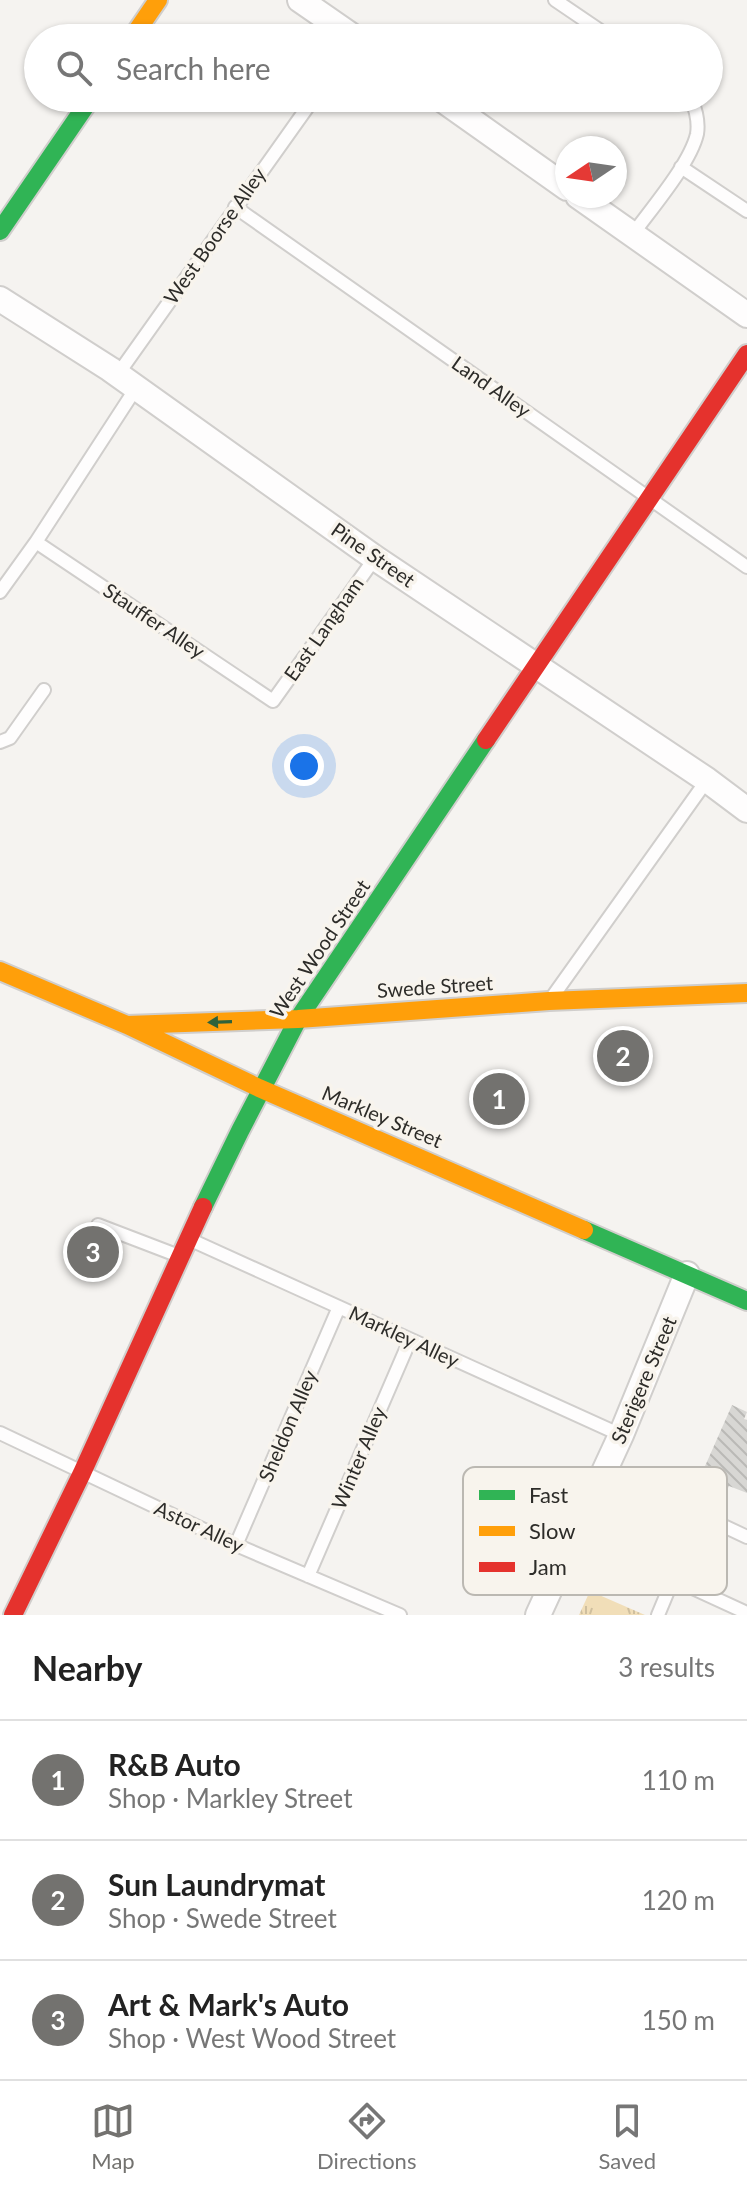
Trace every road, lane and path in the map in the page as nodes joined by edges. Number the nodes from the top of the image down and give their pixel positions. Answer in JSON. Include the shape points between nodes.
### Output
{"nodes":[{"id":1,"x":158,"y":0,"type":"edge"},
{"id":2,"x":300,"y":0,"type":"edge"},
{"id":3,"x":555,"y":0,"type":"edge"},
{"id":4,"x":142,"y":24,"type":"edge"},
{"id":5,"x":335,"y":24,"type":"edge"},
{"id":6,"x":590,"y":24,"type":"edge"},
{"id":7,"x":81,"y":112,"type":"edge"},
{"id":8,"x":304,"y":112,"type":"edge"},
{"id":9,"x":460,"y":112,"type":"edge"},
{"id":10,"x":697,"y":112,"type":"edge"},
{"id":11,"x":681,"y":167,"type":"junction"},
{"id":12,"x":555,"y":179,"type":"edge"},
{"id":13,"x":235,"y":207,"type":"junction"},
{"id":14,"x":595,"y":208,"type":"edge"},
{"id":15,"x":747,"y":211,"type":"edge"},
{"id":16,"x":0,"y":231,"type":"edge"},
{"id":17,"x":633,"y":234,"type":"junction"},
{"id":18,"x":0,"y":299,"type":"edge"},
{"id":19,"x":747,"y":315,"type":"edge"},
{"id":20,"x":747,"y":354,"type":"edge"},
{"id":21,"x":127,"y":381,"type":"junction"},
{"id":22,"x":649,"y":499,"type":"junction"},
{"id":23,"x":36,"y":542,"type":"junction"},
{"id":24,"x":375,"y":558,"type":"junction"},
{"id":25,"x":747,"y":567,"type":"edge"},
{"id":26,"x":0,"y":592,"type":"edge"},
{"id":27,"x":537,"y":667,"type":"junction"},
{"id":28,"x":44,"y":690,"type":"dead end"},
{"id":29,"x":273,"y":701,"type":"joint"},
{"id":30,"x":0,"y":742,"type":"edge"},
{"id":31,"x":707,"y":780,"type":"junction"},
{"id":32,"x":747,"y":810,"type":"edge"},
{"id":33,"x":0,"y":971,"type":"edge"},
{"id":34,"x":747,"y":993,"type":"edge"},
{"id":35,"x":549,"y":1001,"type":"junction"},
{"id":36,"x":298,"y":1019,"type":"junction"},
{"id":37,"x":127,"y":1025,"type":"junction"},
{"id":38,"x":259,"y":1088,"type":"junction"},
{"id":39,"x":98,"y":1225,"type":"dead end"},
{"id":40,"x":187,"y":1238,"type":"junction"},
{"id":41,"x":179,"y":1256,"type":"junction"},
{"id":42,"x":687,"y":1274,"type":"junction"},
{"id":43,"x":747,"y":1301,"type":"edge"},
{"id":44,"x":339,"y":1307,"type":"junction"},
{"id":45,"x":410,"y":1340,"type":"junction"},
{"id":46,"x":0,"y":1433,"type":"edge"},
{"id":47,"x":621,"y":1435,"type":"junction"},
{"id":48,"x":606,"y":1467,"type":"edge"},
{"id":49,"x":82,"y":1472,"type":"junction"},
{"id":50,"x":727,"y":1528,"type":"edge"},
{"id":51,"x":747,"y":1537,"type":"edge"},
{"id":52,"x":236,"y":1545,"type":"junction"},
{"id":53,"x":308,"y":1576,"type":"junction"},
{"id":54,"x":547,"y":1595,"type":"edge"},
{"id":55,"x":666,"y":1595,"type":"edge"},
{"id":56,"x":708,"y":1595,"type":"edge"},
{"id":57,"x":0,"y":1611,"type":"edge"},
{"id":58,"x":747,"y":1613,"type":"edge"},
{"id":59,"x":12,"y":1615,"type":"edge"},
{"id":60,"x":400,"y":1615,"type":"edge"},
{"id":61,"x":538,"y":1615,"type":"edge"},
{"id":62,"x":658,"y":1615,"type":"edge"}],
"edges":[{"from":1,"to":4,"type":"main road"},
{"from":2,"to":5,"type":"street"},
{"from":3,"to":6,"type":"lane"},
{"from":7,"to":16,"type":"main road"},
{"from":8,"to":13,"type":"lane","name":"West Boorse Alley"},
{"from":9,"to":12,"type":"street"},
{"from":10,"to":11,"type":"lane","via":[[697,133]]},
{"from":11,"to":15,"type":"lane"},
{"from":11,"to":17,"type":"lane"},
{"from":13,"to":21,"type":"lane","name":"West Boorse Alley"},
{"from":13,"to":22,"type":"lane","name":"Land Alley"},
{"from":14,"to":17,"type":"street"},
{"from":17,"to":19,"type":"street"},
{"from":18,"to":21,"type":"street","name":"Pine Street"},
{"from":20,"to":22,"type":"main road","name":"West Wood Street"},
{"from":21,"to":23,"type":"lane","name":"West Boorse Alley"},
{"from":21,"to":24,"type":"street","name":"Pine Street"},
{"from":22,"to":25,"type":"lane","name":"Land Alley"},
{"from":22,"to":27,"type":"main road","name":"West Wood Street"},
{"from":23,"to":26,"type":"lane","name":"West Boorse Alley"},
{"from":23,"to":29,"type":"lane","name":"Stauffer Alley"},
{"from":24,"to":27,"type":"street","name":"Pine Street"},
{"from":24,"to":29,"type":"lane","name":"East Langham"},
{"from":27,"to":31,"type":"street","name":"Pine Street"},
{"from":27,"to":36,"type":"main road","name":"West Wood Street"},
{"from":28,"to":30,"type":"lane","via":[[10,738]]},
{"from":31,"to":32,"type":"street","name":"Pine Street"},
{"from":31,"to":35,"type":"lane"},
{"from":33,"to":37,"type":"main road","name":"Markley Street"},
{"from":34,"to":35,"type":"main road","name":"Swede Street"},
{"from":35,"to":36,"type":"main road","name":"Swede Street"},
{"from":36,"to":37,"type":"main road","name":"Swede Street","one_way":true},
{"from":36,"to":38,"type":"main road","name":"West Wood Street"},
{"from":37,"to":38,"type":"main road","name":"Markley Street"},
{"from":38,"to":40,"type":"main road","name":"West Wood Street"},
{"from":38,"to":42,"type":"main road","name":"Markley Street"},
{"from":39,"to":41,"type":"lane"},
{"from":40,"to":41,"type":"main road","name":"West Wood Street"},
{"from":40,"to":44,"type":"lane","name":"Markley Alley"},
{"from":41,"to":49,"type":"main road","name":"West Wood Street"},
{"from":42,"to":43,"type":"main road","name":"Markley Street"},
{"from":42,"to":47,"type":"street","name":"Sterigere Street"},
{"from":44,"to":45,"type":"lane","name":"Markley Alley"},
{"from":44,"to":52,"type":"lane","name":"Sheldon Alley"},
{"from":45,"to":47,"type":"lane","name":"Markley Alley"},
{"from":45,"to":53,"type":"lane","name":"Winter Alley"},
{"from":46,"to":49,"type":"lane","name":"Astor Alley"},
{"from":47,"to":48,"type":"street","name":"Sterigere Street"},
{"from":49,"to":52,"type":"lane","name":"Astor Alley"},
{"from":49,"to":59,"type":"main road","name":"West Wood Street"},
{"from":50,"to":51,"type":"lane"},
{"from":52,"to":53,"type":"lane","name":"Astor Alley"},
{"from":53,"to":60,"type":"lane","name":"Astor Alley"},
{"from":54,"to":61,"type":"street","name":"Sterigere Street"},
{"from":55,"to":62,"type":"lane"},
{"from":56,"to":58,"type":"lane"},
{"from":57,"to":59,"type":"street"}]}
